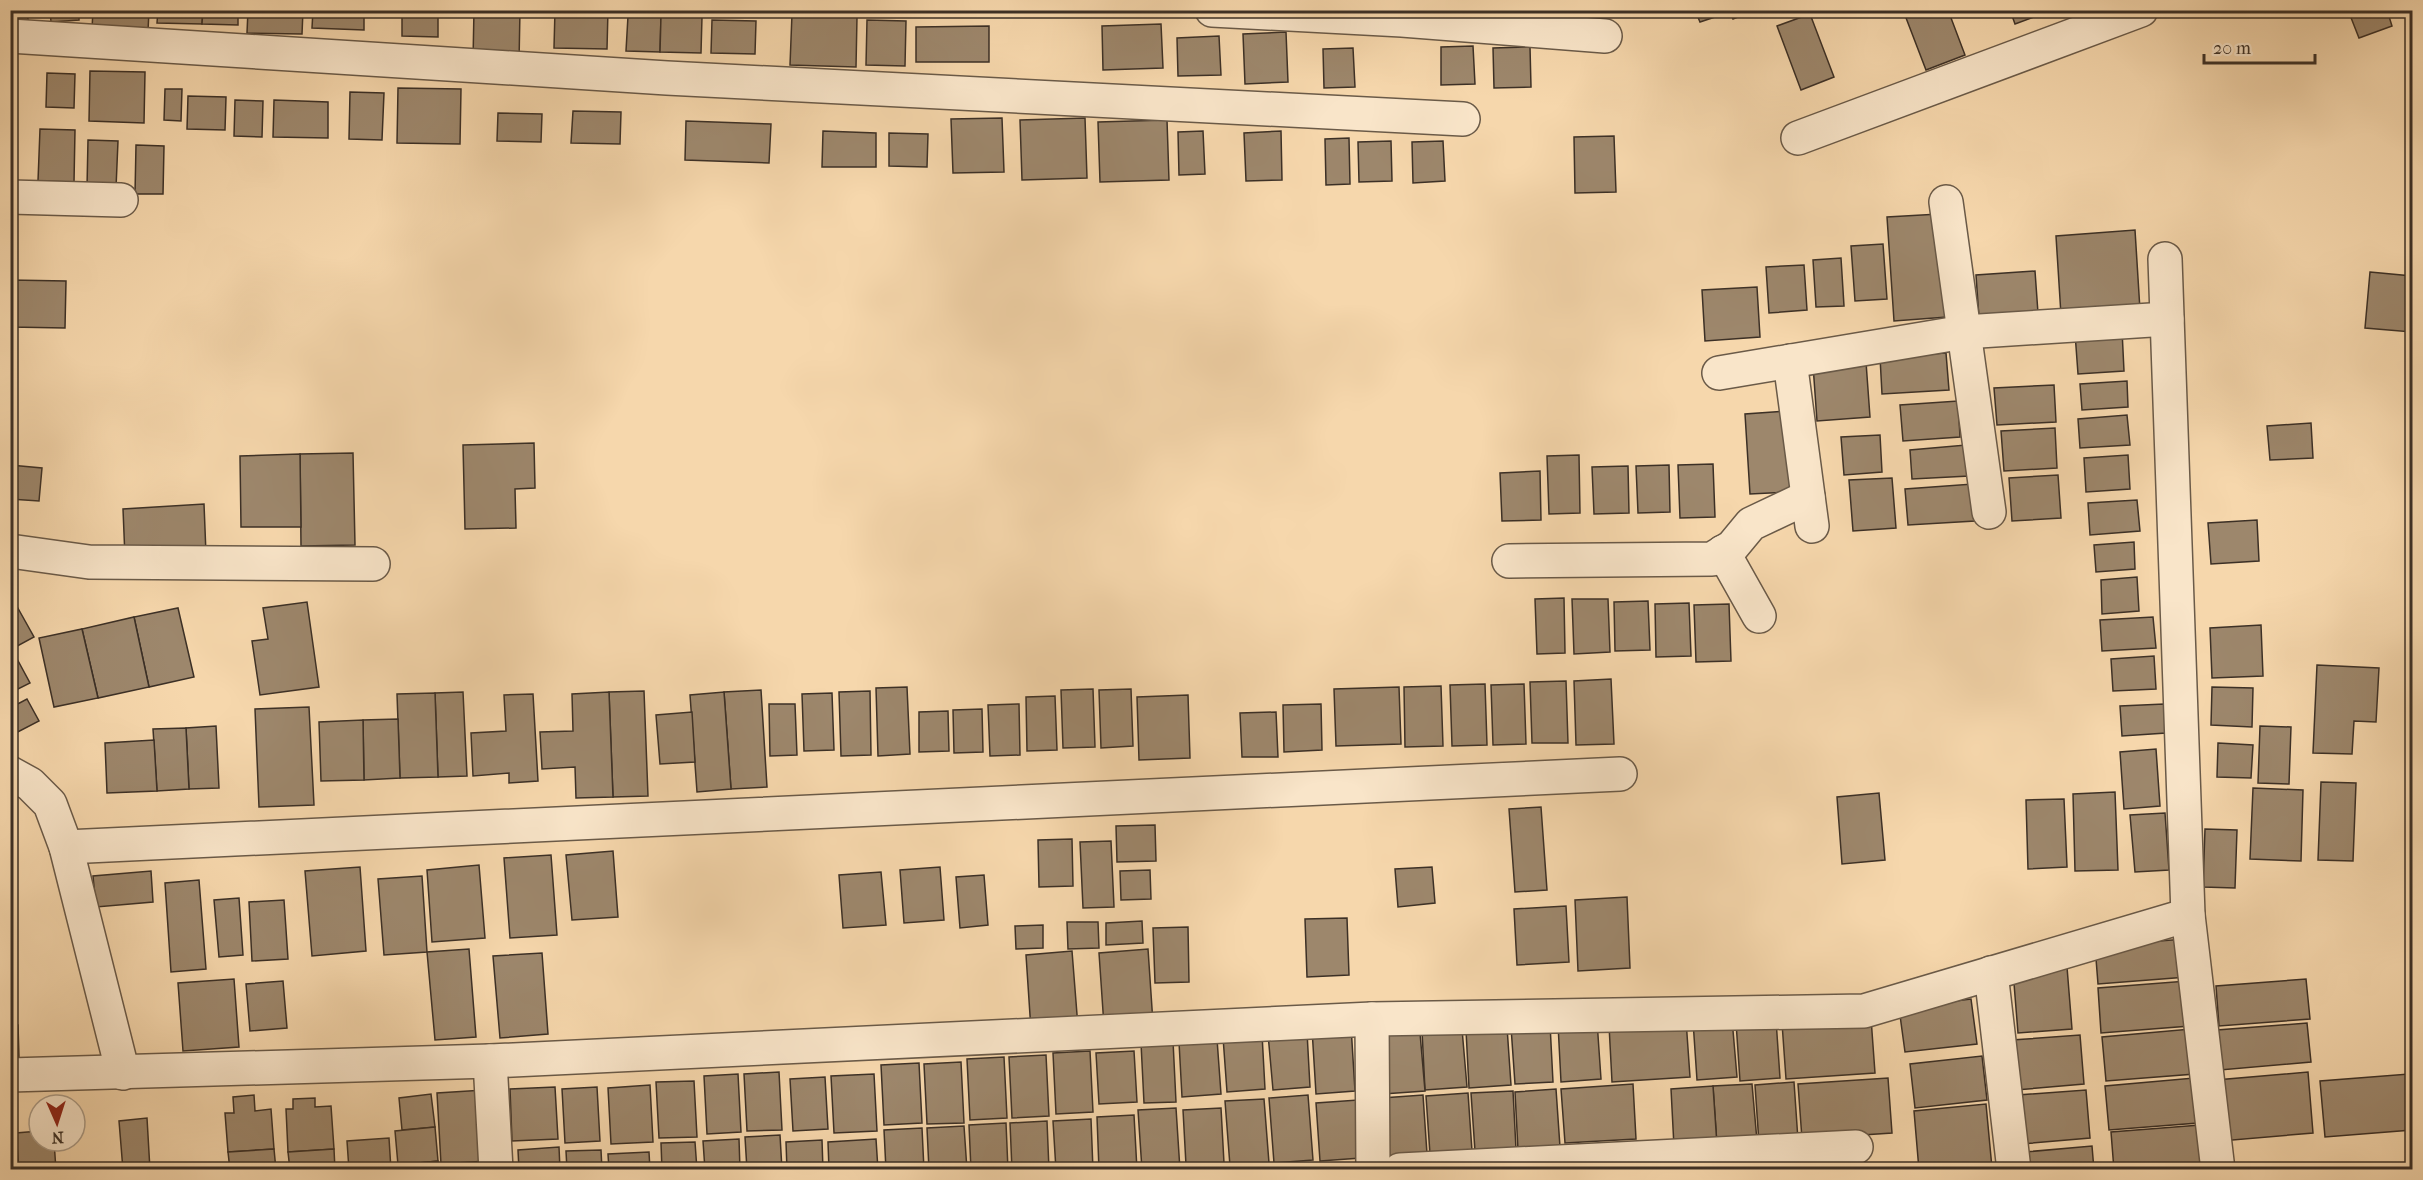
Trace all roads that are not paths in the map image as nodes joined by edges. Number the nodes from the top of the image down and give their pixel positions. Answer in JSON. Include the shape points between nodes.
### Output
{"nodes":[{"id":1,"x":1212,"y":10,"type":"edge"},
{"id":2,"x":2141,"y":10,"type":"edge"},
{"id":3,"x":1402,"y":15,"type":"edge"},
{"id":4,"x":10,"y":36,"type":"edge"},
{"id":5,"x":1605,"y":36,"type":"dead end"},
{"id":6,"x":1463,"y":119,"type":"dead end"},
{"id":7,"x":1798,"y":138,"type":"dead end"},
{"id":8,"x":10,"y":197,"type":"edge"},
{"id":9,"x":121,"y":200,"type":"dead end"},
{"id":10,"x":1946,"y":202,"type":"dead end"},
{"id":11,"x":2165,"y":258,"type":"dead end"},
{"id":12,"x":2167,"y":319,"type":"junction"},
{"id":13,"x":1964,"y":332,"type":"junction"},
{"id":14,"x":1790,"y":361,"type":"junction"},
{"id":15,"x":1719,"y":373,"type":"dead end"},
{"id":16,"x":1989,"y":512,"type":"dead end"},
{"id":17,"x":10,"y":551,"type":"edge"},
{"id":18,"x":1723,"y":552,"type":"junction"},
{"id":19,"x":1509,"y":561,"type":"dead end"},
{"id":20,"x":373,"y":564,"type":"dead end"},
{"id":21,"x":1760,"y":615,"type":"dead end"},
{"id":22,"x":10,"y":773,"type":"edge"},
{"id":23,"x":1620,"y":774,"type":"dead end"},
{"id":24,"x":66,"y":848,"type":"junction"},
{"id":25,"x":2188,"y":915,"type":"junction"},
{"id":26,"x":1991,"y":973,"type":"junction"},
{"id":27,"x":1372,"y":1019,"type":"junction"},
{"id":28,"x":490,"y":1061,"type":"junction"},
{"id":29,"x":123,"y":1073,"type":"junction"},
{"id":30,"x":10,"y":1075,"type":"edge"},
{"id":31,"x":1856,"y":1147,"type":"dead end"},
{"id":32,"x":496,"y":1170,"type":"edge"},
{"id":33,"x":1373,"y":1170,"type":"edge"},
{"id":34,"x":1400,"y":1170,"type":"edge"},
{"id":35,"x":2014,"y":1170,"type":"edge"},
{"id":36,"x":2218,"y":1170,"type":"edge"}],
"edges":[{"from":1,"to":3,"type":"street"},
{"from":2,"to":7,"type":"street"},
{"from":3,"to":5,"type":"street"},
{"from":4,"to":6,"type":"street","via":[[667,78]]},
{"from":8,"to":9,"type":"street"},
{"from":10,"to":13,"type":"street"},
{"from":11,"to":12,"type":"street"},
{"from":12,"to":13,"type":"street"},
{"from":12,"to":25,"type":"street"},
{"from":13,"to":14,"type":"street"},
{"from":13,"to":16,"type":"street"},
{"from":14,"to":15,"type":"street"},
{"from":14,"to":18,"type":"street","via":[[1810,512],[1751,524]]},
{"from":17,"to":20,"type":"street","via":[[89,562]]},
{"from":18,"to":19,"type":"street","via":[[1712,559]]},
{"from":18,"to":21,"type":"street"},
{"from":22,"to":24,"type":"street","via":[[30,784],[50,804]]},
{"from":23,"to":24,"type":"street"},
{"from":24,"to":29,"type":"street"},
{"from":25,"to":26,"type":"street"},
{"from":25,"to":36,"type":"street"},
{"from":26,"to":27,"type":"street","via":[[1864,1011]]},
{"from":26,"to":35,"type":"street"},
{"from":27,"to":28,"type":"street"},
{"from":27,"to":33,"type":"street"},
{"from":28,"to":29,"type":"street"},
{"from":28,"to":32,"type":"street"},
{"from":29,"to":30,"type":"street"},
{"from":31,"to":34,"type":"street"}]}
